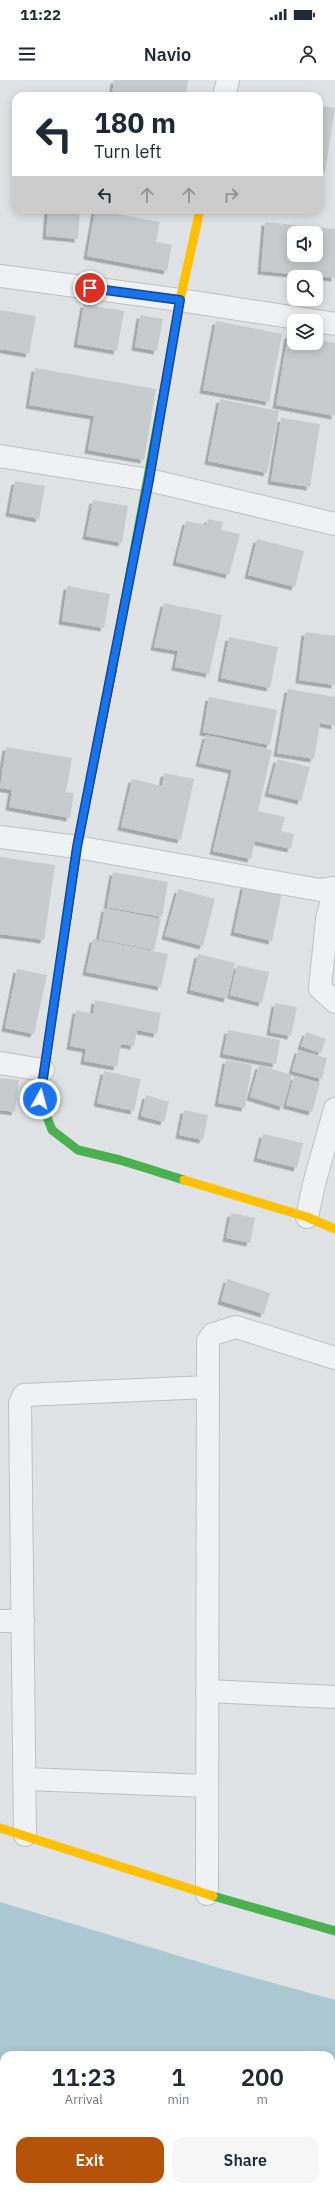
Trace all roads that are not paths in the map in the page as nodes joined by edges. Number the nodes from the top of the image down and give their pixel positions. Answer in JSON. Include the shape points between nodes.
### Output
{"nodes":[{"id":1,"x":228,"y":80,"type":"edge"},
{"id":2,"x":225,"y":92,"type":"edge"},
{"id":3,"x":199,"y":214,"type":"edge"},
{"id":4,"x":0,"y":276,"type":"edge"},
{"id":5,"x":180,"y":300,"type":"junction"},
{"id":6,"x":335,"y":324,"type":"edge"},
{"id":7,"x":0,"y":456,"type":"edge"},
{"id":8,"x":149,"y":480,"type":"junction"},
{"id":9,"x":335,"y":524,"type":"edge"},
{"id":10,"x":0,"y":838,"type":"edge"},
{"id":11,"x":77,"y":847,"type":"junction"},
{"id":12,"x":335,"y":888,"type":"edge"},
{"id":13,"x":335,"y":1002,"type":"edge"},
{"id":14,"x":0,"y":1063,"type":"edge"},
{"id":15,"x":43,"y":1070,"type":"junction"},
{"id":16,"x":335,"y":1109,"type":"edge"},
{"id":17,"x":308,"y":1217,"type":"junction"},
{"id":18,"x":335,"y":1230,"type":"edge"},
{"id":19,"x":335,"y":1358,"type":"edge"},
{"id":20,"x":208,"y":1386,"type":"junction"},
{"id":21,"x":0,"y":1621,"type":"edge"},
{"id":22,"x":24,"y":1621,"type":"junction"},
{"id":23,"x":207,"y":1691,"type":"junction"},
{"id":24,"x":335,"y":1697,"type":"edge"},
{"id":25,"x":26,"y":1779,"type":"junction"},
{"id":26,"x":207,"y":1786,"type":"junction"},
{"id":27,"x":0,"y":1828,"type":"edge"},
{"id":28,"x":26,"y":1835,"type":"junction"},
{"id":29,"x":207,"y":1894,"type":"junction"},
{"id":30,"x":335,"y":1931,"type":"edge"}],
"edges":[{"from":1,"to":2,"type":"street"},
{"from":3,"to":5,"type":"street"},
{"from":4,"to":5,"type":"street"},
{"from":5,"to":6,"type":"street"},
{"from":5,"to":8,"type":"street"},
{"from":7,"to":8,"type":"street"},
{"from":8,"to":9,"type":"street"},
{"from":8,"to":11,"type":"street"},
{"from":10,"to":11,"type":"street"},
{"from":11,"to":12,"type":"street","via":[[320,890]]},
{"from":11,"to":15,"type":"street"},
{"from":12,"to":13,"type":"street","via":[[326,919],[320,988]]},
{"from":14,"to":15,"type":"street"},
{"from":15,"to":17,"type":"street","via":[[40,1099],[52,1130],[78,1150],[120,1160]]},
{"from":16,"to":17,"type":"street","via":[[314,1184]]},
{"from":17,"to":18,"type":"street"},
{"from":19,"to":20,"type":"street","via":[[236,1327],[213,1334],[208,1341]]},
{"from":20,"to":22,"type":"street","via":[[24,1396],[20,1403]]},
{"from":20,"to":23,"type":"street"},
{"from":21,"to":22,"type":"street"},
{"from":22,"to":25,"type":"street"},
{"from":23,"to":24,"type":"street"},
{"from":23,"to":26,"type":"street"},
{"from":25,"to":26,"type":"street"},
{"from":25,"to":28,"type":"street"},
{"from":26,"to":29,"type":"street"},
{"from":27,"to":28,"type":"street"},
{"from":28,"to":29,"type":"street"},
{"from":29,"to":30,"type":"street"}]}
